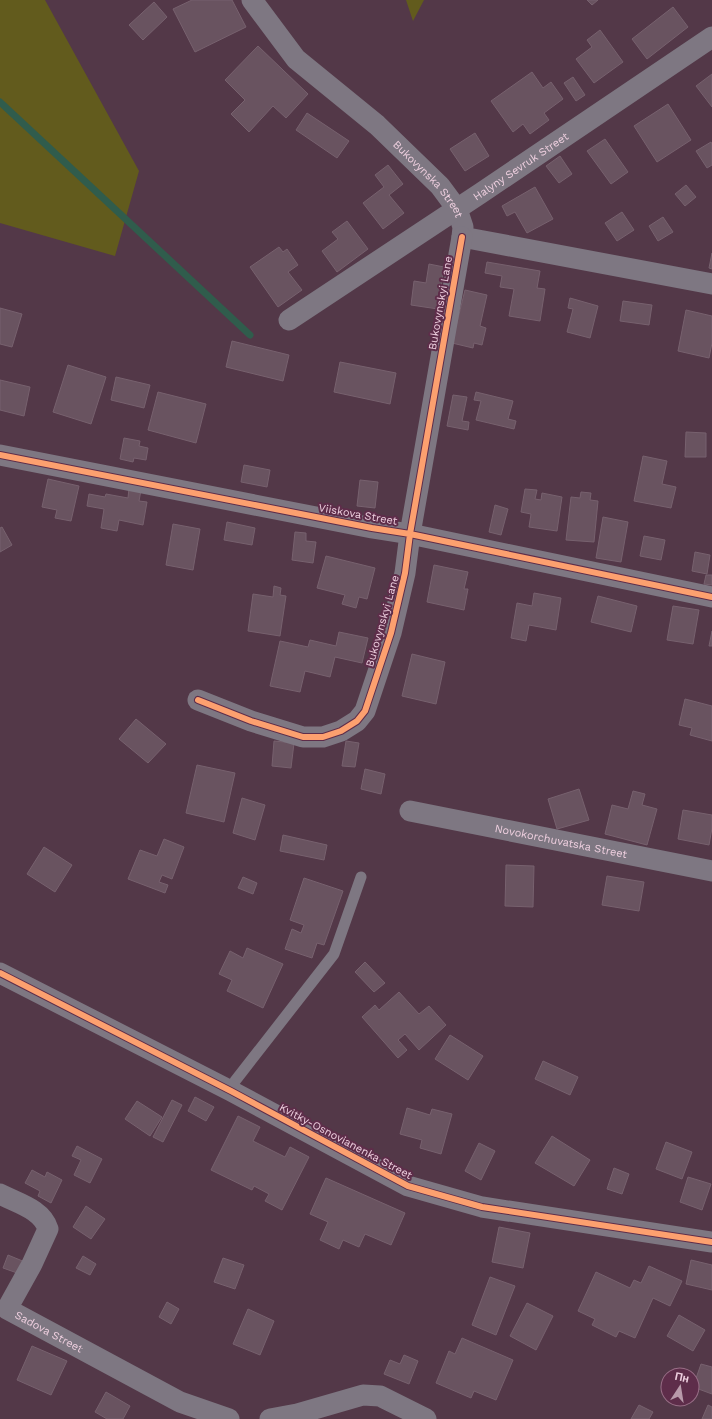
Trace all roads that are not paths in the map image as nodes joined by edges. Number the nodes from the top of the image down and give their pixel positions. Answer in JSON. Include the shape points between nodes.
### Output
{"nodes":[{"id":1,"x":252,"y":0,"type":"edge"},
{"id":2,"x":712,"y":38,"type":"edge"},
{"id":3,"x":457,"y":209,"type":"junction"},
{"id":4,"x":462,"y":237,"type":"junction"},
{"id":5,"x":712,"y":284,"type":"edge"},
{"id":6,"x":289,"y":320,"type":"dead end"},
{"id":7,"x":0,"y":455,"type":"edge"},
{"id":8,"x":410,"y":534,"type":"junction"},
{"id":9,"x":712,"y":597,"type":"edge"},
{"id":10,"x":198,"y":700,"type":"dead end"},
{"id":11,"x":410,"y":811,"type":"dead end"},
{"id":12,"x":712,"y":871,"type":"edge"},
{"id":13,"x":360,"y":877,"type":"dead end"},
{"id":14,"x":0,"y":973,"type":"edge"},
{"id":15,"x":231,"y":1091,"type":"junction"},
{"id":16,"x":0,"y":1194,"type":"edge"},
{"id":17,"x":712,"y":1242,"type":"edge"},
{"id":18,"x":4,"y":1307,"type":"edge"},
{"id":19,"x":229,"y":1419,"type":"edge"},
{"id":20,"x":270,"y":1419,"type":"edge"},
{"id":21,"x":426,"y":1419,"type":"edge"}],
"edges":[{"from":1,"to":3,"type":"street","name":"Bukovynska Street","via":[[296,59],[376,125],[440,186]]},
{"from":2,"to":3,"type":"street","name":"Halyny Sevruk Street"},
{"from":3,"to":4,"type":"street","name":"Bukovynska Street","via":[[463,227]]},
{"from":3,"to":6,"type":"street","name":"Halyny Sevruk Street"},
{"from":4,"to":5,"type":"street"},
{"from":4,"to":8,"type":"street","name":"Bukovynskyi Lane"},
{"from":7,"to":8,"type":"street","name":"Viiskova Street"},
{"from":8,"to":9,"type":"street","name":"Viiskova Street"},
{"from":8,"to":10,"type":"street","name":"Bukovynskyi Lane","via":[[406,573],[391,633],[365,711],[356,722],[323,738],[303,737],[251,721]]},
{"from":11,"to":12,"type":"street","name":"Novokorchuvatska Street"},
{"from":13,"to":15,"type":"lane","via":[[334,954],[235,1081]]},
{"from":14,"to":15,"type":"street","name":"Kvitky-Osnovianenka Street"},
{"from":15,"to":17,"type":"street","name":"Kvitky-Osnovianenka Street","via":[[408,1186],[482,1207]]},
{"from":16,"to":18,"type":"street","name":"Sadova Street","via":[[38,1213],[46,1221],[48,1229],[32,1264]]},
{"from":18,"to":19,"type":"street","name":"Sadova Street","via":[[180,1402]]},
{"from":20,"to":21,"type":"street","via":[[363,1395],[380,1396]]}]}
